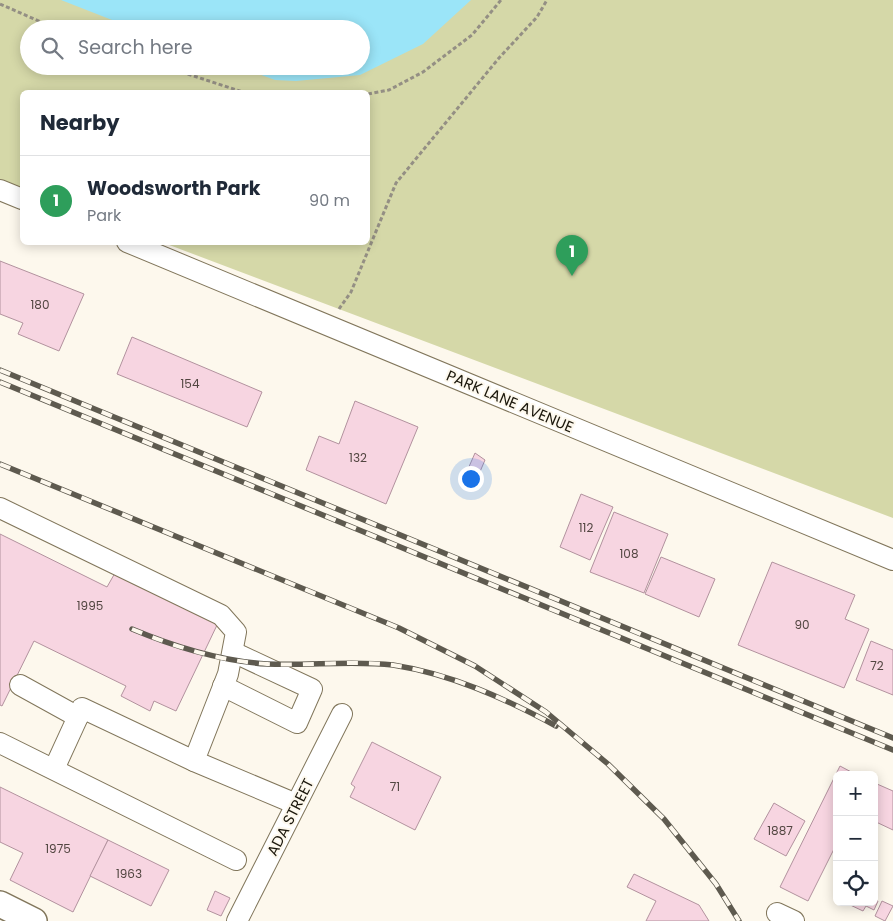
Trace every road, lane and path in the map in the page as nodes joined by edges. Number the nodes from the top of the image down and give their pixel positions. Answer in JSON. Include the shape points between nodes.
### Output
{"nodes":[{"id":1,"x":501,"y":0,"type":"edge"},
{"id":2,"x":547,"y":0,"type":"edge"},
{"id":3,"x":0,"y":4,"type":"edge"},
{"id":4,"x":37,"y":20,"type":"edge"},
{"id":5,"x":191,"y":75,"type":"edge"},
{"id":6,"x":237,"y":90,"type":"edge"},
{"id":7,"x":370,"y":94,"type":"edge"},
{"id":8,"x":0,"y":190,"type":"edge"},
{"id":9,"x":20,"y":199,"type":"edge"},
{"id":10,"x":134,"y":245,"type":"edge"},
{"id":11,"x":340,"y":309,"type":"dead end"},
{"id":12,"x":0,"y":508,"type":"edge"},
{"id":13,"x":893,"y":560,"type":"edge"},
{"id":14,"x":233,"y":652,"type":"junction"},
{"id":15,"x":20,"y":685,"type":"dead end"},
{"id":16,"x":223,"y":686,"type":"junction"},
{"id":17,"x":342,"y":714,"type":"dead end"},
{"id":18,"x":78,"y":717,"type":"junction"},
{"id":19,"x":0,"y":743,"type":"edge"},
{"id":20,"x":194,"y":761,"type":"junction"},
{"id":21,"x":54,"y":769,"type":"junction"},
{"id":22,"x":296,"y":804,"type":"junction"},
{"id":23,"x":236,"y":860,"type":"dead end"},
{"id":24,"x":0,"y":904,"type":"edge"},
{"id":25,"x":34,"y":921,"type":"edge"},
{"id":26,"x":237,"y":921,"type":"edge"}],
"edges":[{"from":1,"to":7,"type":"path","via":[[472,35],[423,72],[388,90]]},
{"from":2,"to":11,"type":"path","via":[[537,17],[498,58],[396,183],[351,292]]},
{"from":3,"to":4,"type":"path"},
{"from":5,"to":6,"type":"path"},
{"from":8,"to":9,"type":"street"},
{"from":10,"to":13,"type":"street","name":"PARK LANE AVENUE"},
{"from":12,"to":14,"type":"street","via":[[221,615],[236,632]]},
{"from":14,"to":16,"type":"street"},
{"from":14,"to":16,"type":"street","via":[[312,690],[297,723]]},
{"from":15,"to":18,"type":"street"},
{"from":16,"to":20,"type":"street"},
{"from":17,"to":22,"type":"street","name":"ADA STREET"},
{"from":18,"to":20,"type":"street","via":[[82,708]]},
{"from":18,"to":21,"type":"street"},
{"from":19,"to":21,"type":"street"},
{"from":20,"to":22,"type":"street"},
{"from":21,"to":23,"type":"street"},
{"from":22,"to":26,"type":"street","name":"ADA STREET"},
{"from":24,"to":25,"type":"main road"}]}
